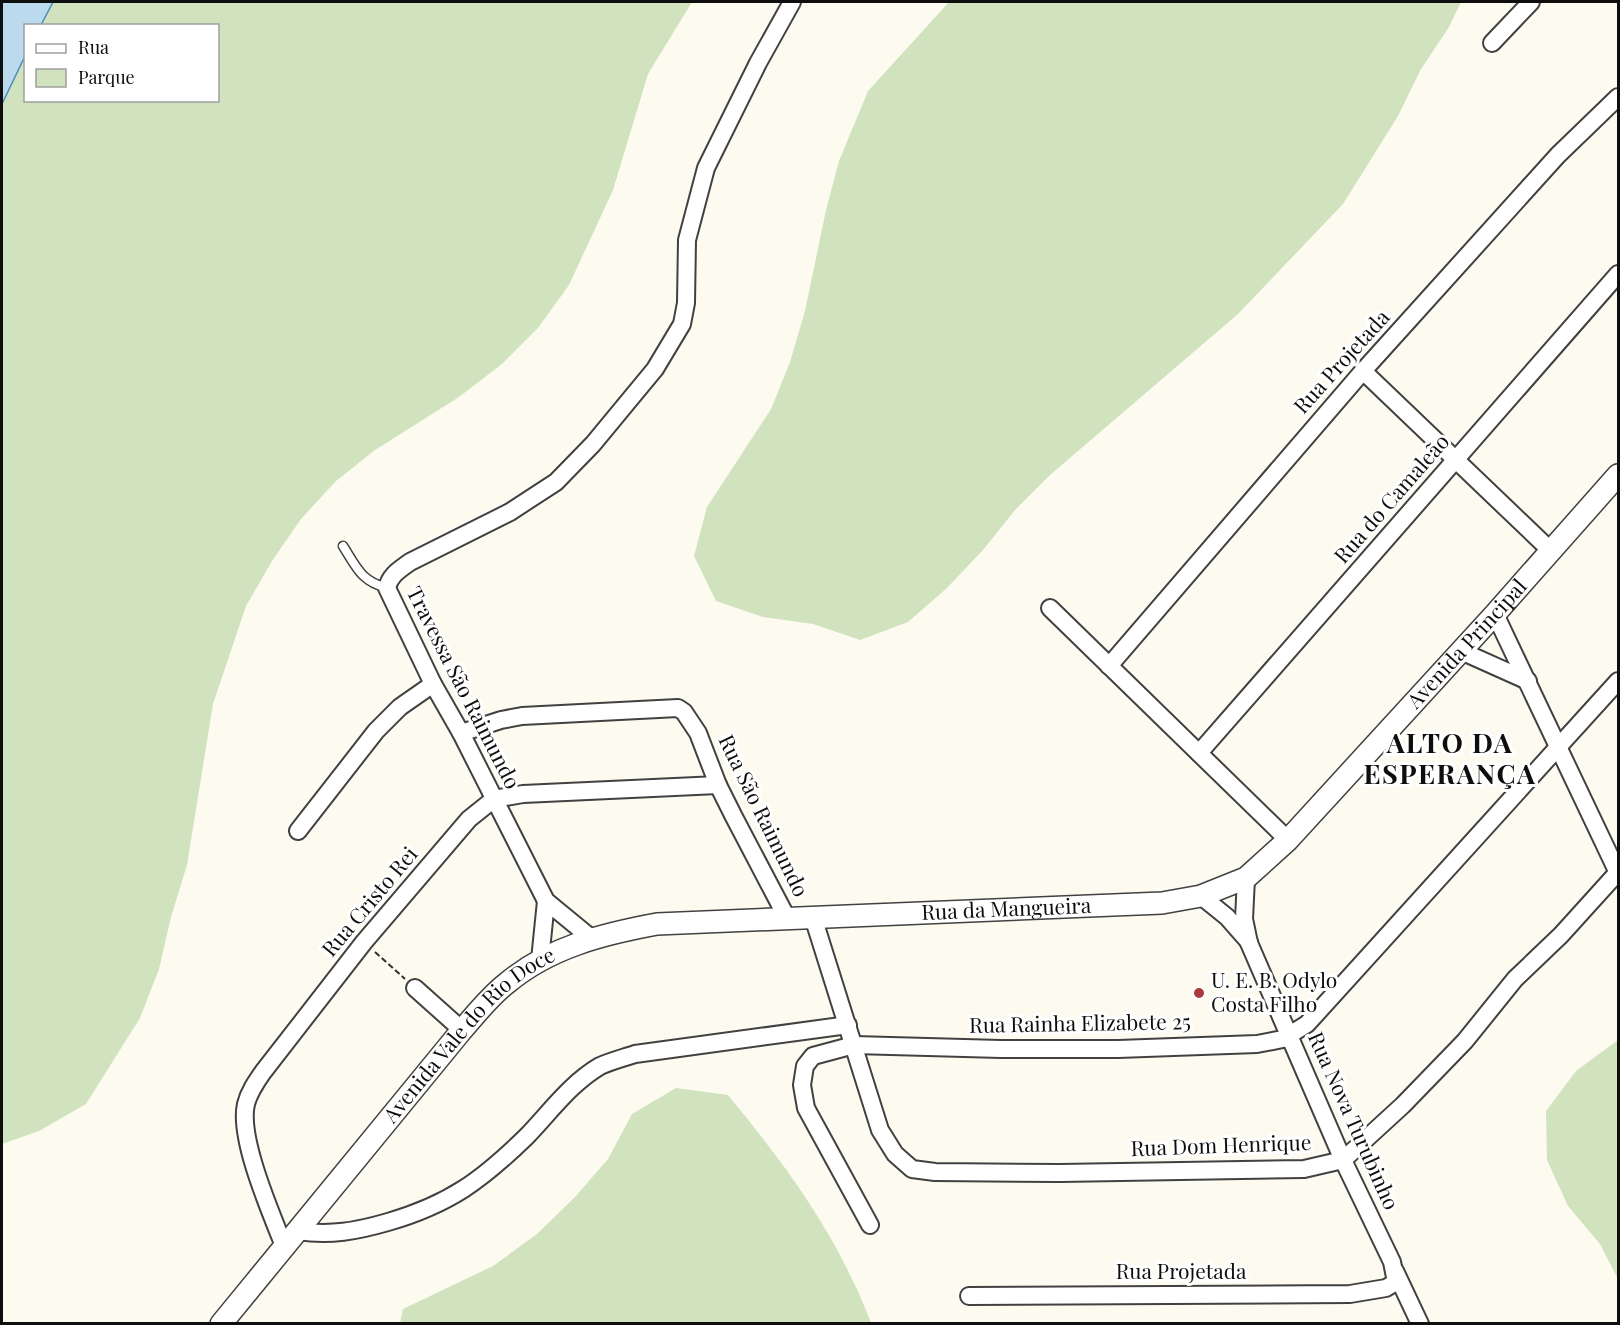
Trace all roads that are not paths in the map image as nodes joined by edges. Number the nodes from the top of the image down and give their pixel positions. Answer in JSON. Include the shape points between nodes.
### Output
{"nodes":[{"id":1,"x":792,"y":2,"type":"edge"},
{"id":2,"x":1531,"y":2,"type":"edge"},
{"id":3,"x":1492,"y":43,"type":"dead end"},
{"id":4,"x":1618,"y":98,"type":"edge"},
{"id":5,"x":1618,"y":274,"type":"edge"},
{"id":6,"x":1363,"y":371,"type":"junction"},
{"id":7,"x":1456,"y":460,"type":"junction"},
{"id":8,"x":1618,"y":475,"type":"edge"},
{"id":9,"x":343,"y":546,"type":"dead end"},
{"id":10,"x":1550,"y":550,"type":"junction"},
{"id":11,"x":387,"y":588,"type":"junction"},
{"id":12,"x":1050,"y":608,"type":"dead end"},
{"id":13,"x":1495,"y":614,"type":"junction"},
{"id":14,"x":1461,"y":651,"type":"junction"},
{"id":15,"x":1109,"y":666,"type":"junction"},
{"id":16,"x":1528,"y":681,"type":"junction"},
{"id":17,"x":1618,"y":681,"type":"edge"},
{"id":18,"x":433,"y":684,"type":"junction"},
{"id":19,"x":461,"y":733,"type":"junction"},
{"id":20,"x":1559,"y":746,"type":"junction"},
{"id":21,"x":1199,"y":753,"type":"junction"},
{"id":22,"x":718,"y":785,"type":"junction"},
{"id":23,"x":494,"y":799,"type":"junction"},
{"id":24,"x":298,"y":831,"type":"dead end"},
{"id":25,"x":1288,"y":840,"type":"junction"},
{"id":26,"x":1618,"y":873,"type":"edge"},
{"id":27,"x":1246,"y":878,"type":"junction"},
{"id":28,"x":1201,"y":896,"type":"junction"},
{"id":29,"x":546,"y":901,"type":"junction"},
{"id":30,"x":813,"y":917,"type":"junction"},
{"id":31,"x":787,"y":918,"type":"junction"},
{"id":32,"x":591,"y":938,"type":"junction"},
{"id":33,"x":1249,"y":943,"type":"junction"},
{"id":34,"x":540,"y":960,"type":"junction"},
{"id":35,"x":415,"y":988,"type":"road end"},
{"id":36,"x":848,"y":1025,"type":"junction"},
{"id":37,"x":462,"y":1030,"type":"junction"},
{"id":38,"x":1290,"y":1036,"type":"junction"},
{"id":39,"x":854,"y":1046,"type":"junction"},
{"id":40,"x":1343,"y":1160,"type":"junction"},
{"id":41,"x":870,"y":1225,"type":"dead end"},
{"id":42,"x":291,"y":1238,"type":"junction"},
{"id":43,"x":1394,"y":1278,"type":"junction"},
{"id":44,"x":969,"y":1296,"type":"dead end"},
{"id":45,"x":221,"y":1323,"type":"edge"},
{"id":46,"x":1420,"y":1323,"type":"edge"}],
"edges":[{"from":1,"to":11,"type":"street","name":"Travessa São Raimundo","via":[[705,168],[687,240],[682,324],[656,369],[556,482],[510,512],[410,562],[395,572]]},
{"from":2,"to":3,"type":"street"},
{"from":4,"to":6,"type":"street","name":"Rua Projetada","via":[[1558,155]]},
{"from":5,"to":7,"type":"street","name":"Rua do Camaleão"},
{"from":6,"to":7,"type":"street"},
{"from":6,"to":15,"type":"street","name":"Rua Projetada"},
{"from":7,"to":10,"type":"street"},
{"from":7,"to":21,"type":"street","name":"Rua do Camaleão"},
{"from":8,"to":10,"type":"street","name":"Avenida Principal"},
{"from":9,"to":11,"type":"lane","via":[[362,576]]},
{"from":10,"to":13,"type":"street","name":"Avenida Principal"},
{"from":11,"to":18,"type":"street","name":"Travessa São Raimundo"},
{"from":12,"to":15,"type":"street"},
{"from":13,"to":14,"type":"street","name":"Avenida Principal"},
{"from":13,"to":16,"type":"street"},
{"from":14,"to":16,"type":"street"},
{"from":14,"to":25,"type":"street","name":"Avenida Principal"},
{"from":15,"to":21,"type":"street"},
{"from":16,"to":20,"type":"street"},
{"from":17,"to":20,"type":"street","name":"Rua Rainha Elizabete 25"},
{"from":18,"to":19,"type":"street","name":"Travessa São Raimundo"},
{"from":18,"to":24,"type":"street","via":[[400,706],[376,731]]},
{"from":19,"to":22,"type":"street","name":"Rua São Raimundo","via":[[522,716],[678,708],[698,733]]},
{"from":19,"to":23,"type":"street","name":"Travessa São Raimundo"},
{"from":20,"to":26,"type":"street"},
{"from":20,"to":38,"type":"street","name":"Rua Rainha Elizabete 25","via":[[1307,1024]]},
{"from":21,"to":25,"type":"street"},
{"from":22,"to":23,"type":"street","name":"Rua Cristo Rei","via":[[523,794]]},
{"from":22,"to":31,"type":"street","name":"Rua São Raimundo"},
{"from":23,"to":29,"type":"street","name":"Travessa São Raimundo"},
{"from":23,"to":42,"type":"street","name":"Rua Cristo Rei","via":[[469,819],[364,942],[250,1092],[245,1128],[259,1180]]},
{"from":25,"to":27,"type":"street","name":"Avenida Principal"},
{"from":26,"to":40,"type":"street","name":"Rua Dom Henrique","via":[[1561,936],[1515,979],[1465,1041]]},
{"from":27,"to":28,"type":"street","name":"Avenida Principal"},
{"from":27,"to":33,"type":"street","name":"Rua Nova Turubinho","via":[[1244,919]]},
{"from":28,"to":30,"type":"street","name":"Rua da Mangueira","via":[[1162,903]]},
{"from":28,"to":33,"type":"street","name":"Rua Nova Turubinho","via":[[1227,917]]},
{"from":29,"to":32,"type":"street","name":"Travessa São Raimundo"},
{"from":29,"to":34,"type":"street"},
{"from":30,"to":31,"type":"street","name":"Avenida Vale do Rio Doce"},
{"from":30,"to":36,"type":"street"},
{"from":31,"to":32,"type":"street","name":"Avenida Vale do Rio Doce","via":[[657,924]]},
{"from":32,"to":34,"type":"street","name":"Avenida Vale do Rio Doce"},
{"from":33,"to":38,"type":"street","name":"Rua Nova Turubinho"},
{"from":34,"to":37,"type":"street","name":"Avenida Vale do Rio Doce","via":[[505,984]]},
{"from":35,"to":37,"type":"street"},
{"from":36,"to":39,"type":"street"},
{"from":36,"to":42,"type":"street","via":[[618,1059],[581,1079],[489,1171],[444,1202],[363,1230]]},
{"from":37,"to":42,"type":"street","name":"Avenida Vale do Rio Doce"},
{"from":38,"to":39,"type":"street","name":"Rua Rainha Elizabete 25","via":[[1257,1044],[1118,1049]]},
{"from":38,"to":40,"type":"street","name":"Rua Nova Turubinho"},
{"from":39,"to":40,"type":"street","name":"Rua Dom Henrique","via":[[880,1130],[895,1154],[912,1169],[1060,1173],[1304,1169]]},
{"from":39,"to":41,"type":"street","via":[[813,1056],[805,1066],[802,1085],[806,1108]]},
{"from":40,"to":43,"type":"street","name":"Rua Nova Turubinho"},
{"from":42,"to":45,"type":"street","name":"Avenida Vale do Rio Doce"},
{"from":43,"to":44,"type":"street","name":"Rua Projetada","via":[[1350,1294]]},
{"from":43,"to":46,"type":"street","name":"Rua Nova Turubinho"}]}
